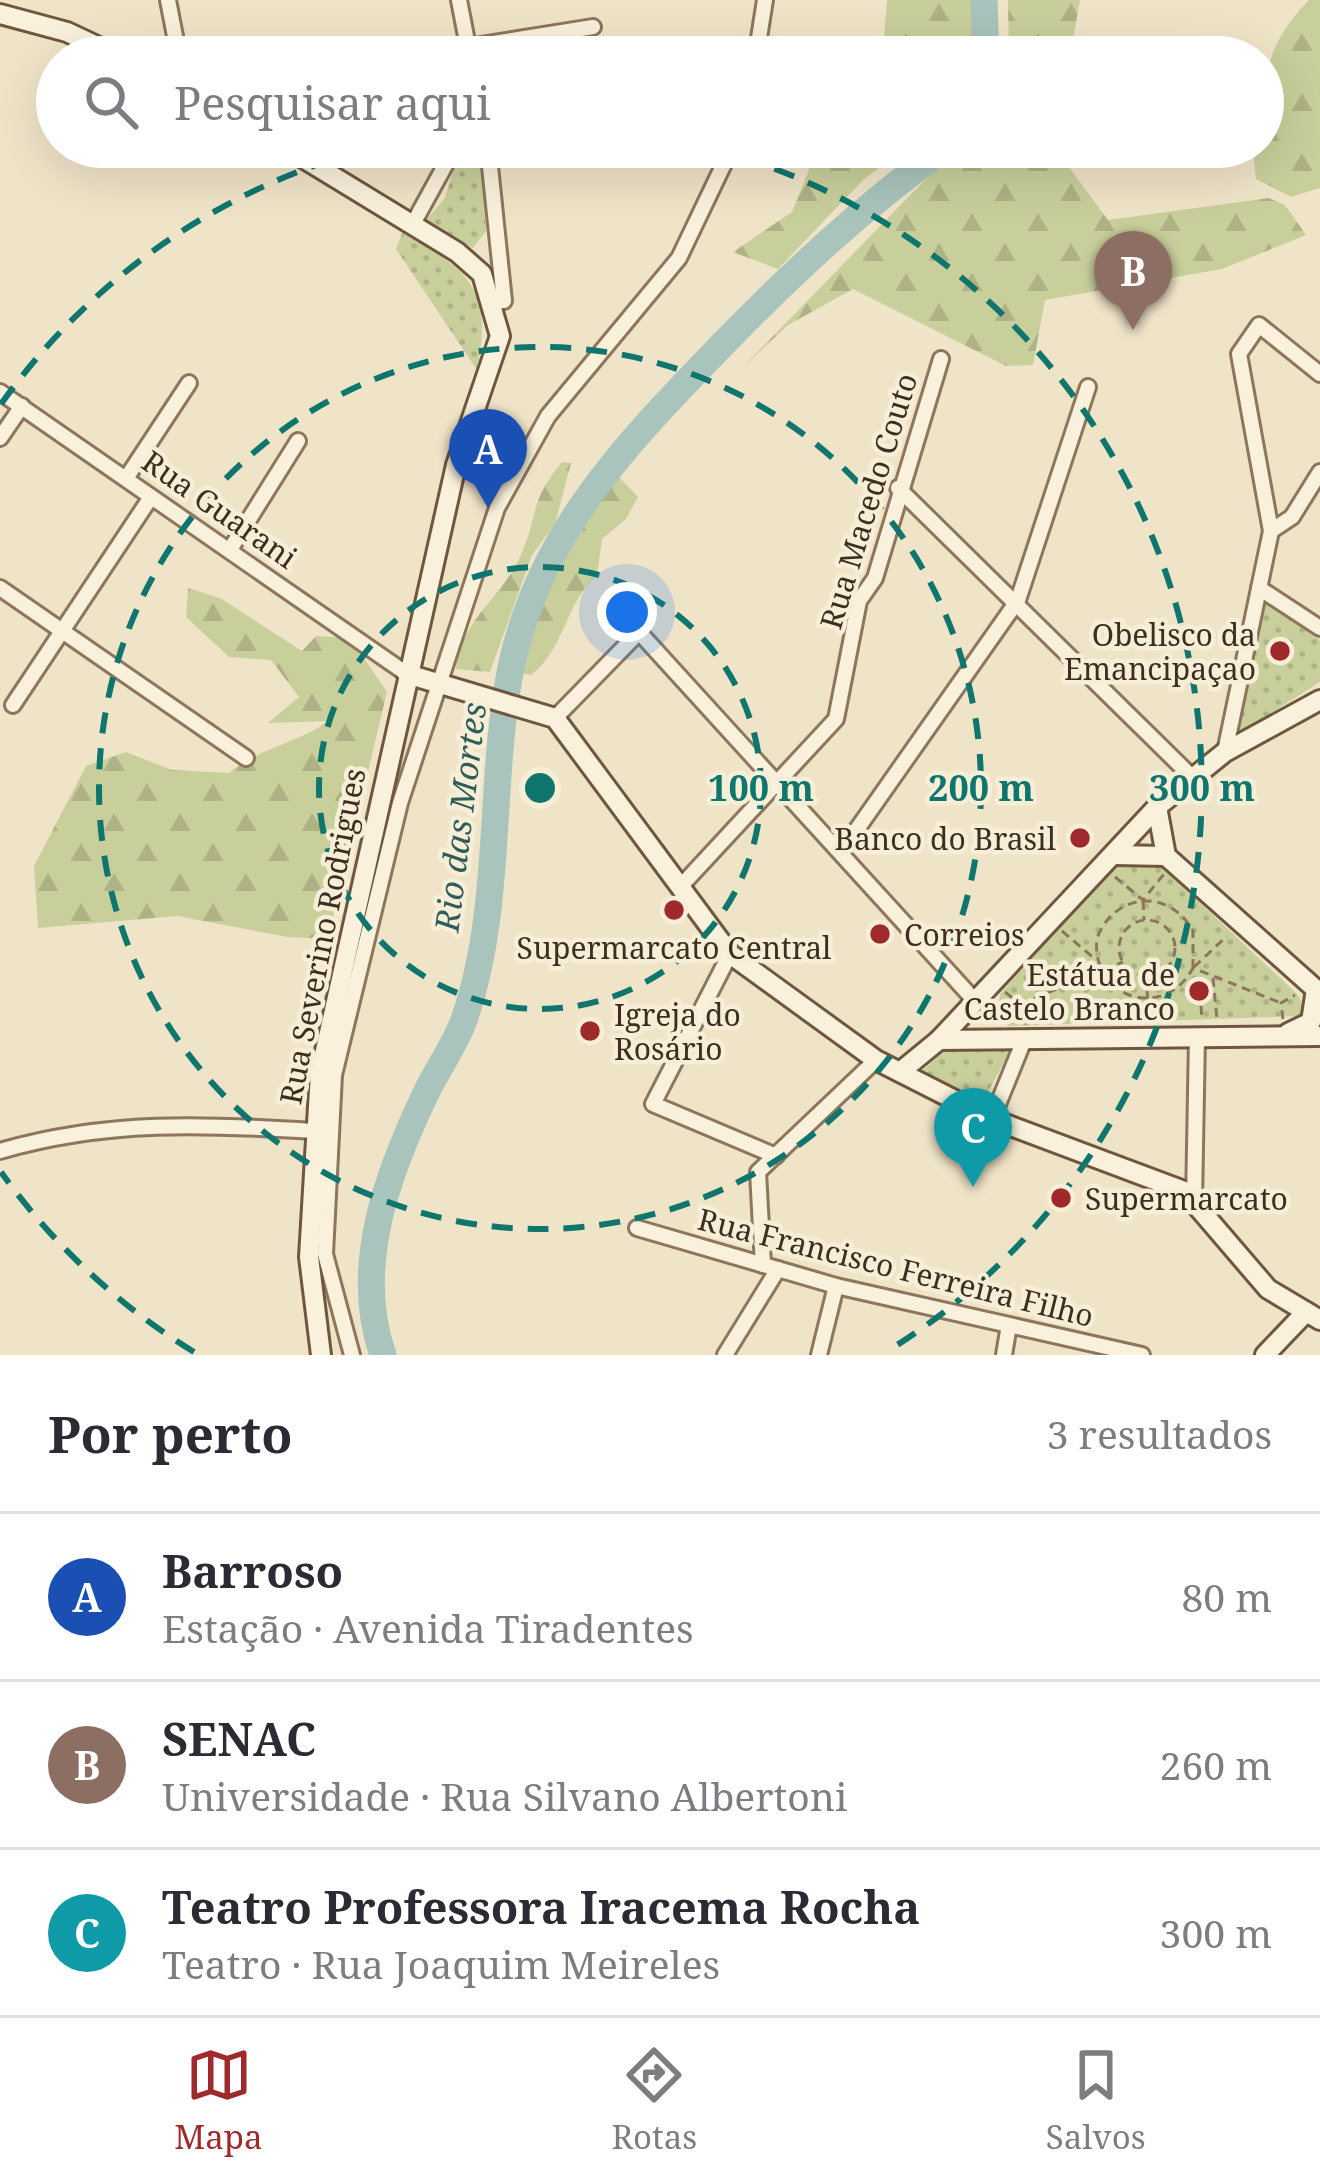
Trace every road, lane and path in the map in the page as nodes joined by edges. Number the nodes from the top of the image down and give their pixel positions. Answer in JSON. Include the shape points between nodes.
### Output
{"nodes":[{"id":1,"x":169,"y":0,"type":"edge"},
{"id":2,"x":459,"y":0,"type":"edge"},
{"id":3,"x":765,"y":0,"type":"edge"},
{"id":4,"x":0,"y":14,"type":"edge"},
{"id":5,"x":592,"y":27,"type":"dead end"},
{"id":6,"x":75,"y":36,"type":"edge"},
{"id":7,"x":175,"y":36,"type":"edge"},
{"id":8,"x":466,"y":36,"type":"edge"},
{"id":9,"x":548,"y":36,"type":"edge"},
{"id":10,"x":759,"y":36,"type":"edge"},
{"id":11,"x":321,"y":168,"type":"edge"},
{"id":12,"x":444,"y":168,"type":"edge"},
{"id":13,"x":490,"y":168,"type":"edge"},
{"id":14,"x":722,"y":168,"type":"edge"},
{"id":15,"x":414,"y":222,"type":"junction"},
{"id":16,"x":494,"y":302,"type":"junction"},
{"id":17,"x":941,"y":359,"type":"dead end"},
{"id":18,"x":1320,"y":374,"type":"edge"},
{"id":19,"x":189,"y":383,"type":"dead end"},
{"id":20,"x":1088,"y":387,"type":"dead end"},
{"id":21,"x":0,"y":392,"type":"edge"},
{"id":22,"x":22,"y":406,"type":"junction"},
{"id":23,"x":0,"y":438,"type":"edge"},
{"id":24,"x":298,"y":440,"type":"dead end"},
{"id":25,"x":1320,"y":472,"type":"edge"},
{"id":26,"x":127,"y":477,"type":"junction"},
{"id":27,"x":898,"y":488,"type":"junction"},
{"id":28,"x":152,"y":497,"type":"junction"},
{"id":29,"x":1270,"y":531,"type":"junction"},
{"id":30,"x":231,"y":548,"type":"junction"},
{"id":31,"x":1259,"y":587,"type":"junction"},
{"id":32,"x":0,"y":588,"type":"edge"},
{"id":33,"x":1018,"y":601,"type":"junction"},
{"id":34,"x":1320,"y":628,"type":"edge"},
{"id":35,"x":59,"y":630,"type":"junction"},
{"id":36,"x":407,"y":674,"type":"junction"},
{"id":37,"x":440,"y":681,"type":"junction"},
{"id":38,"x":1320,"y":700,"type":"edge"},
{"id":39,"x":13,"y":704,"type":"dead end"},
{"id":40,"x":554,"y":718,"type":"junction"},
{"id":41,"x":1225,"y":752,"type":"junction"},
{"id":42,"x":246,"y":758,"type":"dead end"},
{"id":43,"x":1193,"y":778,"type":"junction"},
{"id":44,"x":777,"y":787,"type":"junction"},
{"id":45,"x":1156,"y":807,"type":"junction"},
{"id":46,"x":841,"y":852,"type":"junction"},
{"id":47,"x":1167,"y":863,"type":"junction"},
{"id":48,"x":1112,"y":864,"type":"junction"},
{"id":49,"x":681,"y":886,"type":"junction"},
{"id":50,"x":1142,"y":900,"type":"junction"},
{"id":51,"x":1144,"y":920,"type":"junction"},
{"id":52,"x":1060,"y":929,"type":"dead end"},
{"id":53,"x":1233,"y":930,"type":"dead end"},
{"id":54,"x":1214,"y":950,"type":"junction"},
{"id":55,"x":730,"y":954,"type":"junction"},
{"id":56,"x":1219,"y":955,"type":"dead end"},
{"id":57,"x":1097,"y":961,"type":"junction"},
{"id":58,"x":1123,"y":962,"type":"junction"},
{"id":59,"x":1221,"y":967,"type":"dead end"},
{"id":60,"x":1086,"y":968,"type":"dead end"},
{"id":61,"x":1100,"y":971,"type":"junction"},
{"id":62,"x":1090,"y":975,"type":"junction"},
{"id":63,"x":1146,"y":975,"type":"junction"},
{"id":64,"x":1215,"y":977,"type":"junction"},
{"id":65,"x":1243,"y":988,"type":"junction"},
{"id":66,"x":1004,"y":991,"type":"dead end"},
{"id":67,"x":1311,"y":992,"type":"edge"},
{"id":68,"x":1125,"y":995,"type":"junction"},
{"id":69,"x":1240,"y":998,"type":"dead end"},
{"id":70,"x":1148,"y":1000,"type":"junction"},
{"id":71,"x":976,"y":1001,"type":"junction"},
{"id":72,"x":1121,"y":1003,"type":"dead end"},
{"id":73,"x":1020,"y":1004,"type":"junction"},
{"id":74,"x":1281,"y":1004,"type":"junction"},
{"id":75,"x":1202,"y":1006,"type":"dead end"},
{"id":76,"x":1217,"y":1019,"type":"dead end"},
{"id":77,"x":1149,"y":1022,"type":"dead end"},
{"id":78,"x":1283,"y":1027,"type":"junction"},
{"id":79,"x":1199,"y":1028,"type":"junction"},
{"id":80,"x":1019,"y":1033,"type":"junction"},
{"id":81,"x":1320,"y":1036,"type":"edge"},
{"id":82,"x":939,"y":1040,"type":"junction"},
{"id":83,"x":876,"y":1060,"type":"junction"},
{"id":84,"x":900,"y":1072,"type":"junction"},
{"id":85,"x":992,"y":1118,"type":"junction"},
{"id":86,"x":314,"y":1131,"type":"junction"},
{"id":87,"x":0,"y":1151,"type":"edge"},
{"id":88,"x":776,"y":1156,"type":"junction"},
{"id":89,"x":1194,"y":1202,"type":"junction"},
{"id":90,"x":637,"y":1228,"type":"dead end"},
{"id":91,"x":771,"y":1267,"type":"junction"},
{"id":92,"x":836,"y":1286,"type":"junction"},
{"id":93,"x":1313,"y":1316,"type":"edge"},
{"id":94,"x":1009,"y":1325,"type":"junction"},
{"id":95,"x":321,"y":1355,"type":"edge"},
{"id":96,"x":352,"y":1355,"type":"edge"},
{"id":97,"x":725,"y":1355,"type":"edge"},
{"id":98,"x":819,"y":1355,"type":"edge"},
{"id":99,"x":1004,"y":1355,"type":"edge"},
{"id":100,"x":1142,"y":1355,"type":"edge"},
{"id":101,"x":1265,"y":1355,"type":"edge"}],
"edges":[{"from":1,"to":7,"type":"street"},
{"from":2,"to":8,"type":"street"},
{"from":3,"to":10,"type":"street"},
{"from":4,"to":6,"type":"street"},
{"from":5,"to":9,"type":"street"},
{"from":11,"to":15,"type":"street"},
{"from":12,"to":15,"type":"street"},
{"from":13,"to":16,"type":"street","via":[[504,301]]},
{"from":14,"to":37,"type":"street","via":[[680,258],[548,416],[496,508]]},
{"from":15,"to":16,"type":"street","via":[[482,274]]},
{"from":16,"to":36,"type":"street","name":"Rua Severino Rodrigues","via":[[500,335],[456,465]]},
{"from":17,"to":27,"type":"street","name":"Rua Macedo Couto"},
{"from":18,"to":29,"type":"street","via":[[1259,325],[1239,354]]},
{"from":19,"to":26,"type":"street"},
{"from":20,"to":33,"type":"street"},
{"from":21,"to":22,"type":"street","name":"Rua Guarani"},
{"from":22,"to":23,"type":"street"},
{"from":22,"to":26,"type":"street","name":"Rua Guarani"},
{"from":24,"to":30,"type":"street"},
{"from":25,"to":29,"type":"street","via":[[1292,518]]},
{"from":26,"to":28,"type":"street","name":"Rua Guarani"},
{"from":27,"to":33,"type":"street"},
{"from":27,"to":44,"type":"street","name":"Rua Macedo Couto","via":[[875,578],[860,602],[836,719]]},
{"from":28,"to":30,"type":"street","name":"Rua Guarani"},
{"from":28,"to":35,"type":"street"},
{"from":29,"to":31,"type":"street"},
{"from":30,"to":36,"type":"street","name":"Rua Guarani"},
{"from":31,"to":34,"type":"street"},
{"from":31,"to":41,"type":"street"},
{"from":32,"to":35,"type":"street"},
{"from":33,"to":43,"type":"street"},
{"from":33,"to":46,"type":"street"},
{"from":35,"to":39,"type":"street"},
{"from":35,"to":42,"type":"street"},
{"from":36,"to":37,"type":"street"},
{"from":36,"to":86,"type":"street","name":"Rua Severino Rodrigues"},
{"from":37,"to":40,"type":"street"},
{"from":37,"to":96,"type":"street","via":[[400,803],[334,1075],[326,1254]]},
{"from":38,"to":41,"type":"street"},
{"from":40,"to":44,"type":"street","via":[[639,632]]},
{"from":40,"to":49,"type":"street"},
{"from":41,"to":43,"type":"street"},
{"from":43,"to":45,"type":"street"},
{"from":44,"to":46,"type":"street"},
{"from":44,"to":49,"type":"street","name":"Rua Macedo Couto"},
{"from":45,"to":47,"type":"street"},
{"from":45,"to":48,"type":"street"},
{"from":46,"to":71,"type":"street"},
{"from":47,"to":48,"type":"street"},
{"from":47,"to":50,"type":"path"},
{"from":47,"to":67,"type":"street"},
{"from":48,"to":50,"type":"path"},
{"from":48,"to":71,"type":"street"},
{"from":49,"to":55,"type":"street"},
{"from":50,"to":51,"type":"path"},
{"from":50,"to":54,"type":"path","via":[[1167,904],[1187,920],[1193,968]]},
{"from":50,"to":57,"type":"path","via":[[1109,916]]},
{"from":51,"to":58,"type":"path","via":[[1122,937]]},
{"from":51,"to":63,"type":"path","via":[[1164,925],[1175,946],[1166,968]]},
{"from":52,"to":57,"type":"path"},
{"from":53,"to":54,"type":"path"},
{"from":54,"to":56,"type":"path"},
{"from":55,"to":83,"type":"street"},
{"from":55,"to":88,"type":"street","via":[[653,1104]]},
{"from":57,"to":61,"type":"path"},
{"from":58,"to":61,"type":"path"},
{"from":58,"to":63,"type":"path"},
{"from":59,"to":64,"type":"path"},
{"from":60,"to":62,"type":"path"},
{"from":61,"to":62,"type":"path"},
{"from":61,"to":68,"type":"path"},
{"from":62,"to":73,"type":"path"},
{"from":63,"to":70,"type":"path"},
{"from":64,"to":65,"type":"path"},
{"from":64,"to":70,"type":"path","via":[[1193,968],[1170,994]]},
{"from":64,"to":76,"type":"path"},
{"from":65,"to":69,"type":"path"},
{"from":65,"to":74,"type":"path"},
{"from":66,"to":73,"type":"path"},
{"from":67,"to":74,"type":"path"},
{"from":67,"to":78,"type":"street","via":[[1311,1022]]},
{"from":68,"to":70,"type":"path"},
{"from":68,"to":72,"type":"path"},
{"from":70,"to":77,"type":"path"},
{"from":71,"to":82,"type":"street"},
{"from":73,"to":80,"type":"path"},
{"from":74,"to":78,"type":"path"},
{"from":75,"to":79,"type":"path"},
{"from":78,"to":79,"type":"street"},
{"from":78,"to":81,"type":"street"},
{"from":79,"to":80,"type":"street"},
{"from":79,"to":89,"type":"street"},
{"from":80,"to":82,"type":"street"},
{"from":80,"to":85,"type":"street"},
{"from":82,"to":84,"type":"street"},
{"from":83,"to":84,"type":"street"},
{"from":83,"to":88,"type":"street"},
{"from":84,"to":85,"type":"street"},
{"from":85,"to":89,"type":"street","via":[[1184,1191]]},
{"from":86,"to":87,"type":"street","via":[[178,1122],[104,1127]]},
{"from":86,"to":95,"type":"street","name":"Rua Severino Rodrigues","via":[[309,1256]]},
{"from":88,"to":91,"type":"street","via":[[758,1172]]},
{"from":89,"to":93,"type":"street","via":[[1268,1289]]},
{"from":90,"to":91,"type":"street","name":"Rua Francisco Ferreira Filho"},
{"from":91,"to":92,"type":"street","name":"Rua Francisco Ferreira Filho"},
{"from":91,"to":97,"type":"street"},
{"from":92,"to":94,"type":"street","name":"Rua Francisco Ferreira Filho"},
{"from":92,"to":98,"type":"street"},
{"from":93,"to":101,"type":"street"},
{"from":94,"to":99,"type":"street"},
{"from":94,"to":100,"type":"street","name":"Rua Francisco Ferreira Filho"}]}
